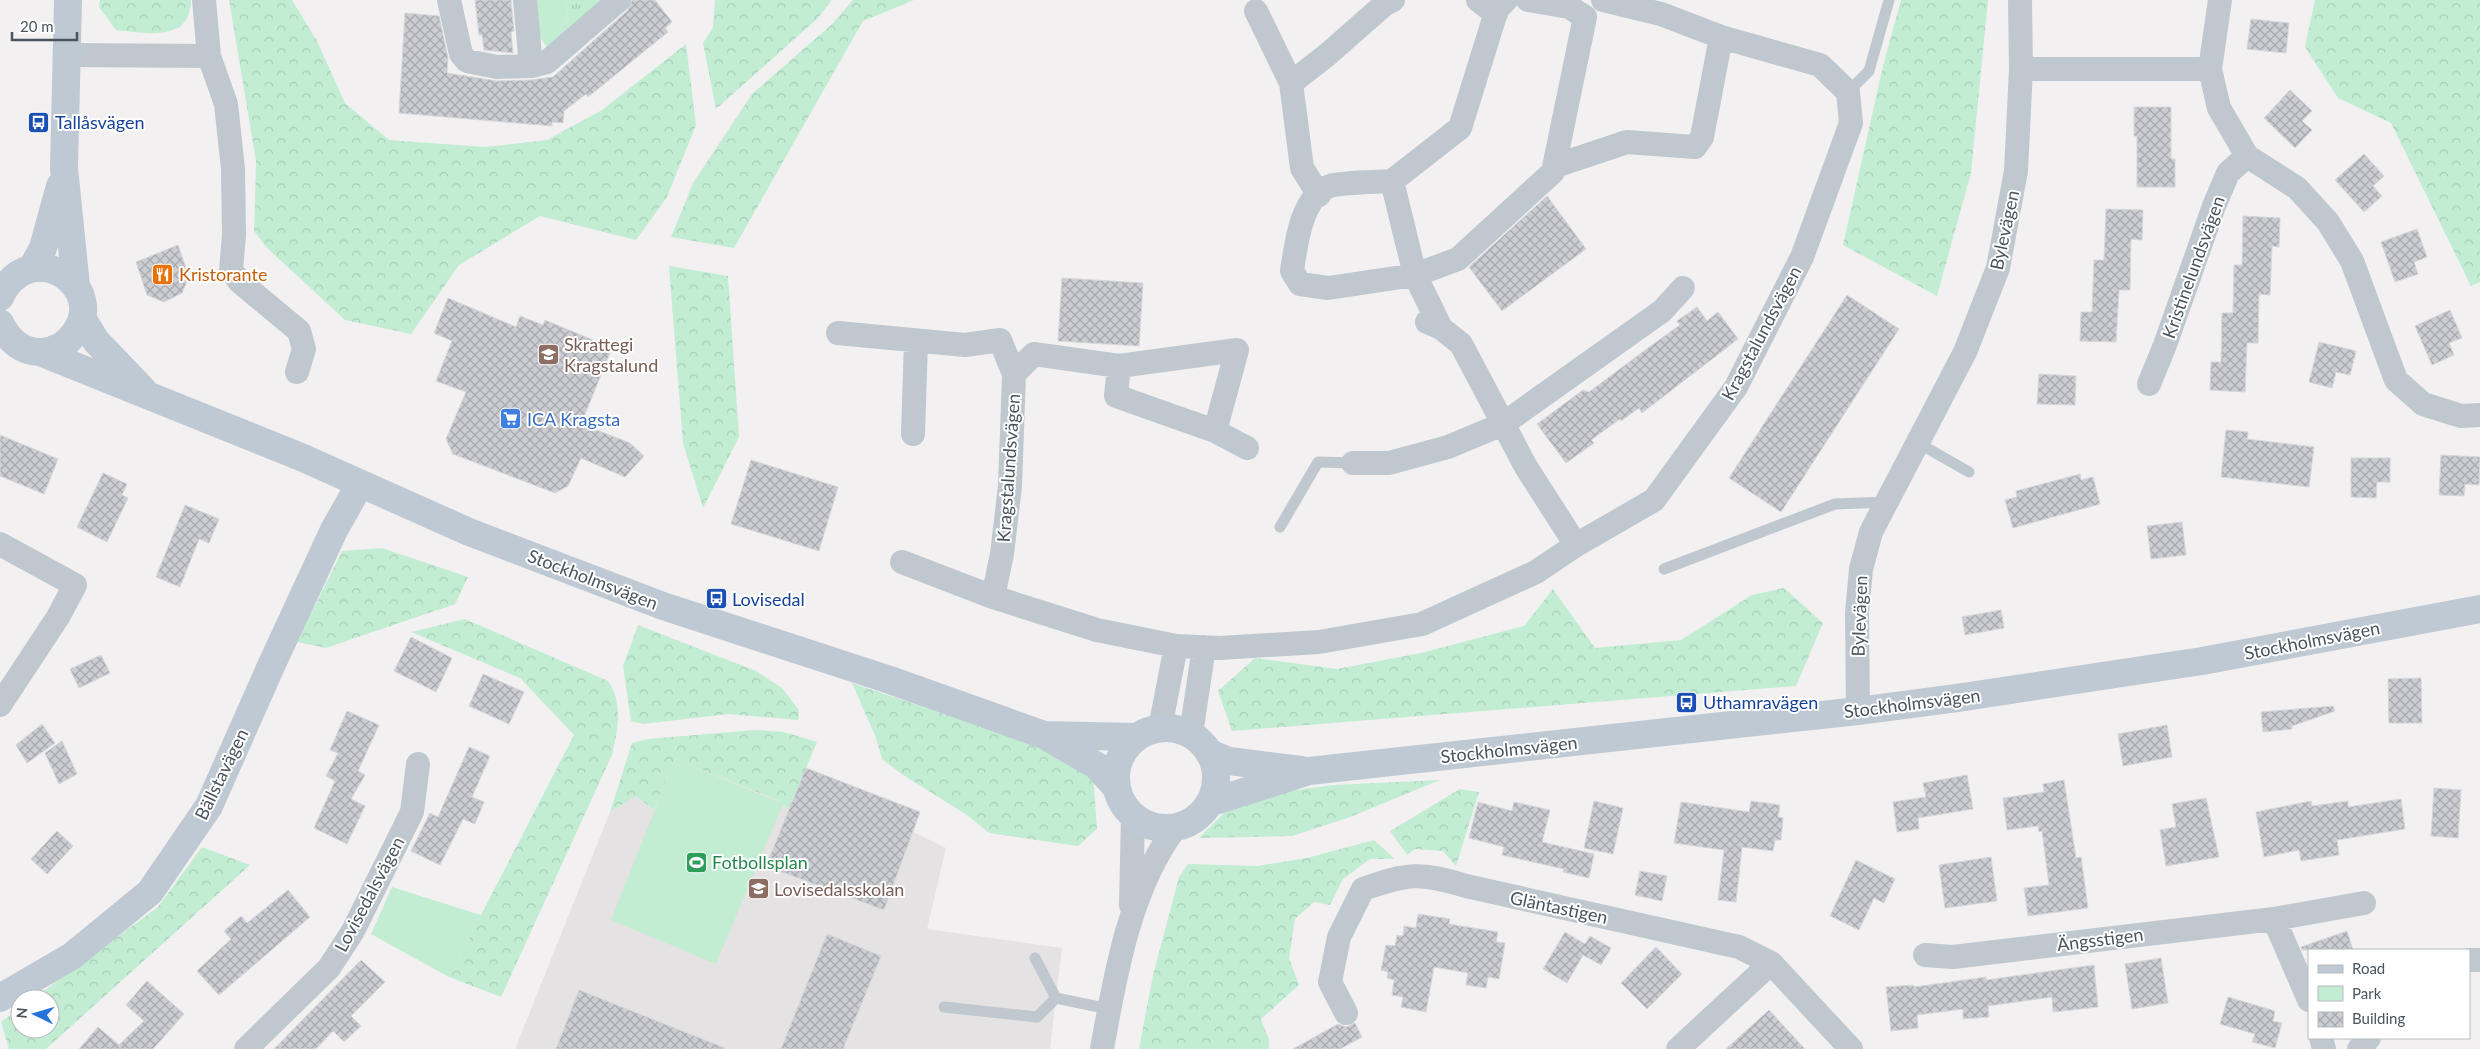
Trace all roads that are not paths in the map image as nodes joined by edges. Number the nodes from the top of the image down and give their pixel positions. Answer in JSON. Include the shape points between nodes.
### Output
{"nodes":[{"id":1,"x":68,"y":0,"type":"edge"},
{"id":2,"x":204,"y":0,"type":"edge"},
{"id":3,"x":449,"y":0,"type":"edge"},
{"id":4,"x":525,"y":0,"type":"edge"},
{"id":5,"x":619,"y":0,"type":"edge"},
{"id":6,"x":1393,"y":0,"type":"edge"},
{"id":7,"x":1528,"y":0,"type":"edge"},
{"id":8,"x":1603,"y":0,"type":"edge"},
{"id":9,"x":1890,"y":0,"type":"edge"},
{"id":10,"x":2020,"y":0,"type":"edge"},
{"id":11,"x":2220,"y":0,"type":"edge"},
{"id":12,"x":1493,"y":5,"type":"edge"},
{"id":13,"x":1587,"y":8,"type":"edge"},
{"id":14,"x":1256,"y":10,"type":"dead end"},
{"id":15,"x":1721,"y":37,"type":"junction"},
{"id":16,"x":67,"y":55,"type":"junction"},
{"id":17,"x":209,"y":56,"type":"junction"},
{"id":18,"x":531,"y":66,"type":"junction"},
{"id":19,"x":2022,"y":69,"type":"junction"},
{"id":20,"x":2210,"y":69,"type":"junction"},
{"id":21,"x":1291,"y":83,"type":"junction"},
{"id":22,"x":1848,"y":92,"type":"junction"},
{"id":23,"x":2247,"y":156,"type":"junction"},
{"id":24,"x":1555,"y":166,"type":"junction"},
{"id":25,"x":64,"y":168,"type":"junction"},
{"id":26,"x":1392,"y":180,"type":"junction"},
{"id":27,"x":1319,"y":195,"type":"junction"},
{"id":28,"x":16,"y":273,"type":"edge"},
{"id":29,"x":1415,"y":275,"type":"junction"},
{"id":30,"x":76,"y":286,"type":"junction"},
{"id":31,"x":1683,"y":288,"type":"dead end"},
{"id":32,"x":0,"y":297,"type":"edge"},
{"id":33,"x":82,"y":318,"type":"junction"},
{"id":34,"x":2,"y":330,"type":"edge"},
{"id":35,"x":838,"y":333,"type":"dead end"},
{"id":36,"x":916,"y":341,"type":"junction"},
{"id":37,"x":40,"y":352,"type":"junction"},
{"id":38,"x":1118,"y":366,"type":"junction"},
{"id":39,"x":297,"y":372,"type":"dead end"},
{"id":40,"x":1014,"y":374,"type":"junction"},
{"id":41,"x":2149,"y":384,"type":"dead end"},
{"id":42,"x":152,"y":398,"type":"junction"},
{"id":43,"x":2480,"y":414,"type":"edge"},
{"id":44,"x":1503,"y":424,"type":"junction"},
{"id":45,"x":1215,"y":431,"type":"junction"},
{"id":46,"x":913,"y":434,"type":"dead end"},
{"id":47,"x":1918,"y":443,"type":"junction"},
{"id":48,"x":1247,"y":448,"type":"dead end"},
{"id":49,"x":1353,"y":463,"type":"joint"},
{"id":50,"x":1969,"y":472,"type":"dead end"},
{"id":51,"x":360,"y":484,"type":"junction"},
{"id":52,"x":1887,"y":502,"type":"junction"},
{"id":53,"x":1280,"y":527,"type":"dead end"},
{"id":54,"x":0,"y":544,"type":"edge"},
{"id":55,"x":1576,"y":545,"type":"junction"},
{"id":56,"x":902,"y":562,"type":"dead end"},
{"id":57,"x":1664,"y":569,"type":"dead end"},
{"id":58,"x":993,"y":597,"type":"junction"},
{"id":59,"x":2480,"y":609,"type":"edge"},
{"id":60,"x":1176,"y":646,"type":"junction"},
{"id":61,"x":1204,"y":648,"type":"junction"},
{"id":62,"x":0,"y":705,"type":"edge"},
{"id":63,"x":1858,"y":711,"type":"junction"},
{"id":64,"x":1148,"y":733,"type":"junction"},
{"id":65,"x":1044,"y":735,"type":"junction"},
{"id":66,"x":1200,"y":743,"type":"junction"},
{"id":67,"x":418,"y":764,"type":"dead end"},
{"id":68,"x":1310,"y":771,"type":"junction"},
{"id":69,"x":1116,"y":787,"type":"junction"},
{"id":70,"x":1209,"y":803,"type":"junction"},
{"id":71,"x":1133,"y":816,"type":"junction"},
{"id":72,"x":1176,"y":827,"type":"junction"},
{"id":73,"x":2364,"y":903,"type":"dead end"},
{"id":74,"x":2274,"y":919,"type":"junction"},
{"id":75,"x":1130,"y":920,"type":"junction"},
{"id":76,"x":1925,"y":955,"type":"dead end"},
{"id":77,"x":1035,"y":958,"type":"dead end"},
{"id":78,"x":1771,"y":963,"type":"junction"},
{"id":79,"x":0,"y":998,"type":"edge"},
{"id":80,"x":1056,"y":998,"type":"junction"},
{"id":81,"x":2308,"y":998,"type":"edge"},
{"id":82,"x":944,"y":1007,"type":"dead end"},
{"id":83,"x":1109,"y":1009,"type":"junction"},
{"id":84,"x":1346,"y":1014,"type":"dead end"},
{"id":85,"x":2368,"y":1039,"type":"edge"},
{"id":86,"x":246,"y":1049,"type":"edge"},
{"id":87,"x":1102,"y":1049,"type":"edge"},
{"id":88,"x":1678,"y":1049,"type":"edge"},
{"id":89,"x":1851,"y":1049,"type":"edge"},
{"id":90,"x":2359,"y":1049,"type":"edge"}],
"edges":[{"from":1,"to":16,"type":"main road"},
{"from":2,"to":17,"type":"street"},
{"from":3,"to":18,"type":"street","via":[[461,54],[467,61],[497,67]]},
{"from":4,"to":18,"type":"street"},
{"from":5,"to":18,"type":"street","via":[[547,62]]},
{"from":6,"to":21,"type":"street"},
{"from":7,"to":13,"type":"street"},
{"from":8,"to":15,"type":"street","via":[[1661,14]]},
{"from":9,"to":22,"type":"lane","via":[[1869,71]]},
{"from":10,"to":19,"type":"street","name":"Bylevägen"},
{"from":11,"to":20,"type":"street"},
{"from":12,"to":26,"type":"street","via":[[1460,128]]},
{"from":13,"to":24,"type":"street"},
{"from":14,"to":21,"type":"street"},
{"from":15,"to":22,"type":"street","via":[[1820,65]]},
{"from":15,"to":24,"type":"street","via":[[1702,137],[1695,148],[1627,142]]},
{"from":16,"to":17,"type":"street"},
{"from":16,"to":25,"type":"main road"},
{"from":17,"to":39,"type":"street","via":[[226,104],[233,168],[231,270],[240,282],[299,331],[304,349]]},
{"from":19,"to":20,"type":"street"},
{"from":19,"to":47,"type":"street","name":"Bylevägen","via":[[2016,172],[1998,268],[1965,352]]},
{"from":20,"to":23,"type":"street","via":[[2219,108]]},
{"from":21,"to":27,"type":"street","via":[[1302,168]]},
{"from":22,"to":55,"type":"street","name":"Kragstalundsvägen","via":[[1851,123],[1805,248],[1736,387],[1654,500]]},
{"from":23,"to":41,"type":"street","name":"Kristinelundsvägen","via":[[2228,173]]},
{"from":23,"to":43,"type":"street","via":[[2297,188],[2328,222],[2352,261],[2396,380],[2423,404],[2461,416]]},
{"from":24,"to":29,"type":"street","via":[[1554,172],[1458,259]]},
{"from":25,"to":28,"type":"main road","via":[[44,248]]},
{"from":25,"to":30,"type":"main road"},
{"from":26,"to":27,"type":"street","via":[[1330,186]]},
{"from":26,"to":29,"type":"street"},
{"from":27,"to":29,"type":"street","via":[[1310,202],[1298,235],[1292,271],[1300,284],[1328,288]]},
{"from":28,"to":30,"type":"main road","via":[[46,267],[60,272]]},
{"from":28,"to":32,"type":"main road"},
{"from":29,"to":44,"type":"street","via":[[1434,325],[1462,344]]},
{"from":30,"to":33,"type":"main road","via":[[82,299]]},
{"from":31,"to":44,"type":"street","via":[[1662,311]]},
{"from":33,"to":37,"type":"main road","via":[[68,341],[56,349]]},
{"from":33,"to":42,"type":"main road","name":"Stockholmsvägen","via":[[96,341]]},
{"from":34,"to":37,"type":"main road","name":"Stockholmsvägen","via":[[18,345]]},
{"from":35,"to":36,"type":"street"},
{"from":36,"to":40,"type":"street","name":"Kragstalundsvägen","via":[[965,346],[1000,340]]},
{"from":36,"to":46,"type":"street"},
{"from":37,"to":42,"type":"main road","name":"Stockholmsvägen"},
{"from":38,"to":40,"type":"street","via":[[1034,354]]},
{"from":38,"to":45,"type":"street","via":[[1116,396]]},
{"from":38,"to":45,"type":"street","via":[[1237,350]]},
{"from":40,"to":58,"type":"street","name":"Kragstalundsvägen","via":[[1010,486]]},
{"from":42,"to":51,"type":"main road","name":"Stockholmsvägen"},
{"from":44,"to":49,"type":"street","via":[[1448,447],[1389,463]]},
{"from":44,"to":55,"type":"street","via":[[1526,467]]},
{"from":45,"to":48,"type":"street"},
{"from":47,"to":50,"type":"lane"},
{"from":47,"to":52,"type":"street","name":"Bylevägen"},
{"from":49,"to":53,"type":"lane","via":[[1318,462]]},
{"from":51,"to":65,"type":"main road","name":"Stockholmsvägen","via":[[469,532],[663,606],[890,680]]},
{"from":51,"to":79,"type":"main road","name":"Bällstavägen","via":[[334,530],[209,806],[150,892],[72,956]]},
{"from":52,"to":57,"type":"lane","via":[[1835,504]]},
{"from":52,"to":63,"type":"street","name":"Bylevägen","via":[[1871,532],[1860,569]]},
{"from":54,"to":62,"type":"street","via":[[75,585],[58,617]]},
{"from":55,"to":61,"type":"street","name":"Kragstalundsvägen","via":[[1536,572],[1422,624],[1319,642]]},
{"from":56,"to":58,"type":"street","name":"Kragstalundsvägen"},
{"from":58,"to":60,"type":"street","name":"Kragstalundsvägen","via":[[1097,630]]},
{"from":59,"to":63,"type":"main road","name":"Stockholmsvägen","via":[[2202,661]]},
{"from":60,"to":61,"type":"street","name":"Kragstalundsvägen"},
{"from":60,"to":64,"type":"street"},
{"from":61,"to":66,"type":"street"},
{"from":63,"to":68,"type":"main road","name":"Stockholmsvägen"},
{"from":64,"to":65,"type":"main road","name":"Stockholmsvägen"},
{"from":64,"to":66,"type":"main road","via":[[1175,728]]},
{"from":64,"to":69,"type":"main road","via":[[1119,759]]},
{"from":65,"to":69,"type":"main road","name":"Stockholmsvägen","via":[[1096,766]]},
{"from":66,"to":68,"type":"main road","name":"Stockholmsvägen","via":[[1229,762]]},
{"from":66,"to":70,"type":"main road","via":[[1215,768],[1215,785]]},
{"from":67,"to":86,"type":"street","name":"Lovisedalsvägen","via":[[412,812],[353,931],[328,968]]},
{"from":68,"to":70,"type":"main road","name":"Stockholmsvägen"},
{"from":69,"to":71,"type":"main road","via":[[1122,803]]},
{"from":70,"to":72,"type":"main road","via":[[1198,817]]},
{"from":71,"to":72,"type":"main road","via":[[1159,828]]},
{"from":71,"to":75,"type":"street"},
{"from":72,"to":75,"type":"street","via":[[1158,854]]},
{"from":73,"to":74,"type":"street","name":"Ängsstigen"},
{"from":74,"to":76,"type":"street","name":"Ängsstigen","via":[[1953,957]]},
{"from":74,"to":81,"type":"street"},
{"from":75,"to":83,"type":"street"},
{"from":77,"to":80,"type":"lane"},
{"from":78,"to":84,"type":"street","name":"Gläntastigen","via":[[1739,947],[1432,876],[1399,876],[1363,889],[1339,937],[1330,982]]},
{"from":78,"to":88,"type":"street"},
{"from":78,"to":89,"type":"street","name":"Gläntastigen"},
{"from":80,"to":82,"type":"lane","via":[[1037,1017]]},
{"from":80,"to":83,"type":"lane"},
{"from":83,"to":87,"type":"street"},
{"from":85,"to":90,"type":"street"}]}
